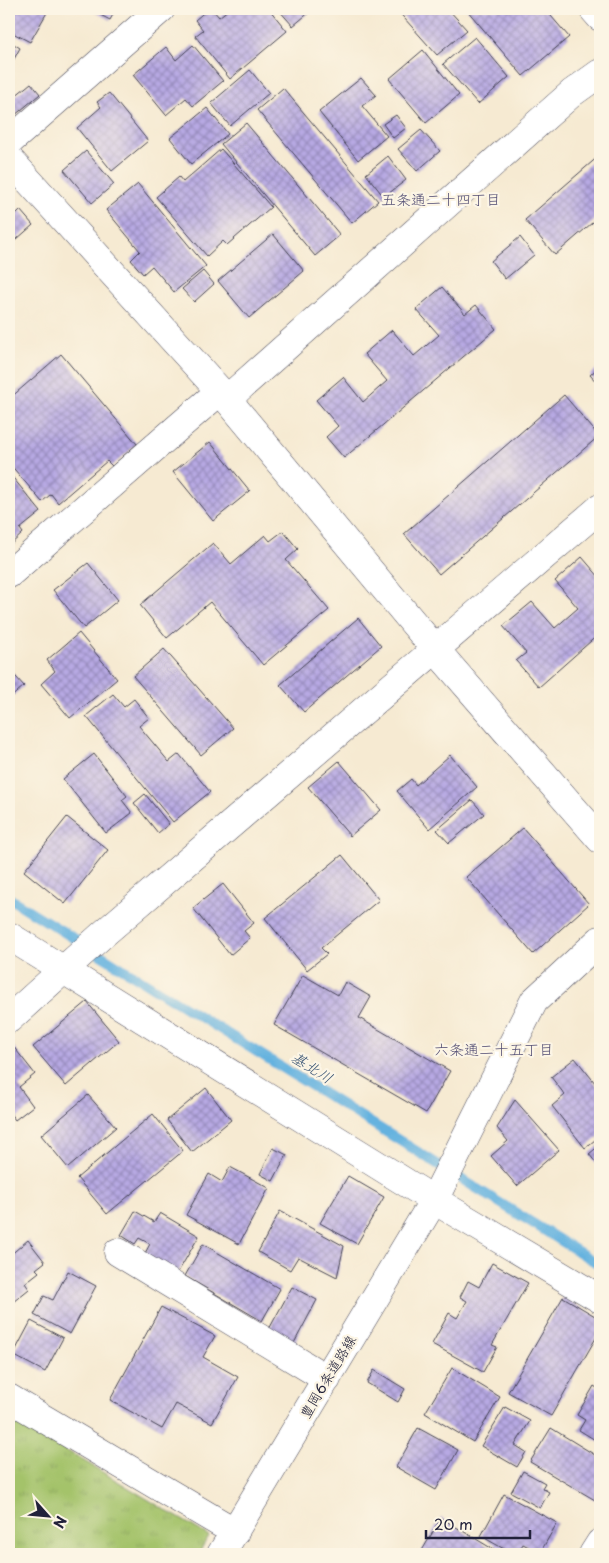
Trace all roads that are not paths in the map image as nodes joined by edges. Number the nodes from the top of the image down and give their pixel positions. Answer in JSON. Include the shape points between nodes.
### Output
{"nodes":[{"id":1,"x":161,"y":9,"type":"edge"},
{"id":2,"x":593,"y":9,"type":"edge"},
{"id":3,"x":600,"y":17,"type":"edge"},
{"id":4,"x":600,"y":73,"type":"edge"},
{"id":5,"x":9,"y":142,"type":"edge"},
{"id":6,"x":9,"y":159,"type":"edge"},
{"id":7,"x":224,"y":395,"type":"junction"},
{"id":8,"x":600,"y":508,"type":"edge"},
{"id":9,"x":9,"y":574,"type":"edge"},
{"id":10,"x":435,"y":649,"type":"junction"},
{"id":11,"x":600,"y":839,"type":"edge"},
{"id":12,"x":9,"y":936,"type":"edge"},
{"id":13,"x":600,"y":940,"type":"edge"},
{"id":14,"x":68,"y":966,"type":"junction"},
{"id":15,"x":9,"y":1019,"type":"edge"},
{"id":16,"x":438,"y":1192,"type":"junction"},
{"id":17,"x":118,"y":1252,"type":"dead end"},
{"id":18,"x":600,"y":1299,"type":"edge"},
{"id":19,"x":327,"y":1379,"type":"junction"},
{"id":20,"x":9,"y":1398,"type":"edge"},
{"id":21,"x":600,"y":1543,"type":"edge"},
{"id":22,"x":229,"y":1547,"type":"edge"},
{"id":23,"x":593,"y":1554,"type":"edge"}],
"edges":[{"from":1,"to":5,"type":"street"},
{"from":2,"to":3,"type":"street"},
{"from":4,"to":7,"type":"street","via":[[572,93]]},
{"from":6,"to":7,"type":"street"},
{"from":7,"to":9,"type":"street"},
{"from":7,"to":10,"type":"street"},
{"from":8,"to":10,"type":"street"},
{"from":10,"to":11,"type":"street"},
{"from":10,"to":14,"type":"street"},
{"from":12,"to":14,"type":"street"},
{"from":13,"to":16,"type":"street","name":"豊岡6条道路線","via":[[534,1001]]},
{"from":14,"to":15,"type":"street"},
{"from":14,"to":16,"type":"street"},
{"from":16,"to":18,"type":"street"},
{"from":16,"to":19,"type":"street","name":"豊岡6条道路線"},
{"from":17,"to":19,"type":"street"},
{"from":19,"to":22,"type":"street","name":"豊岡6条道路線"},
{"from":20,"to":22,"type":"street"},
{"from":21,"to":23,"type":"street"}]}
